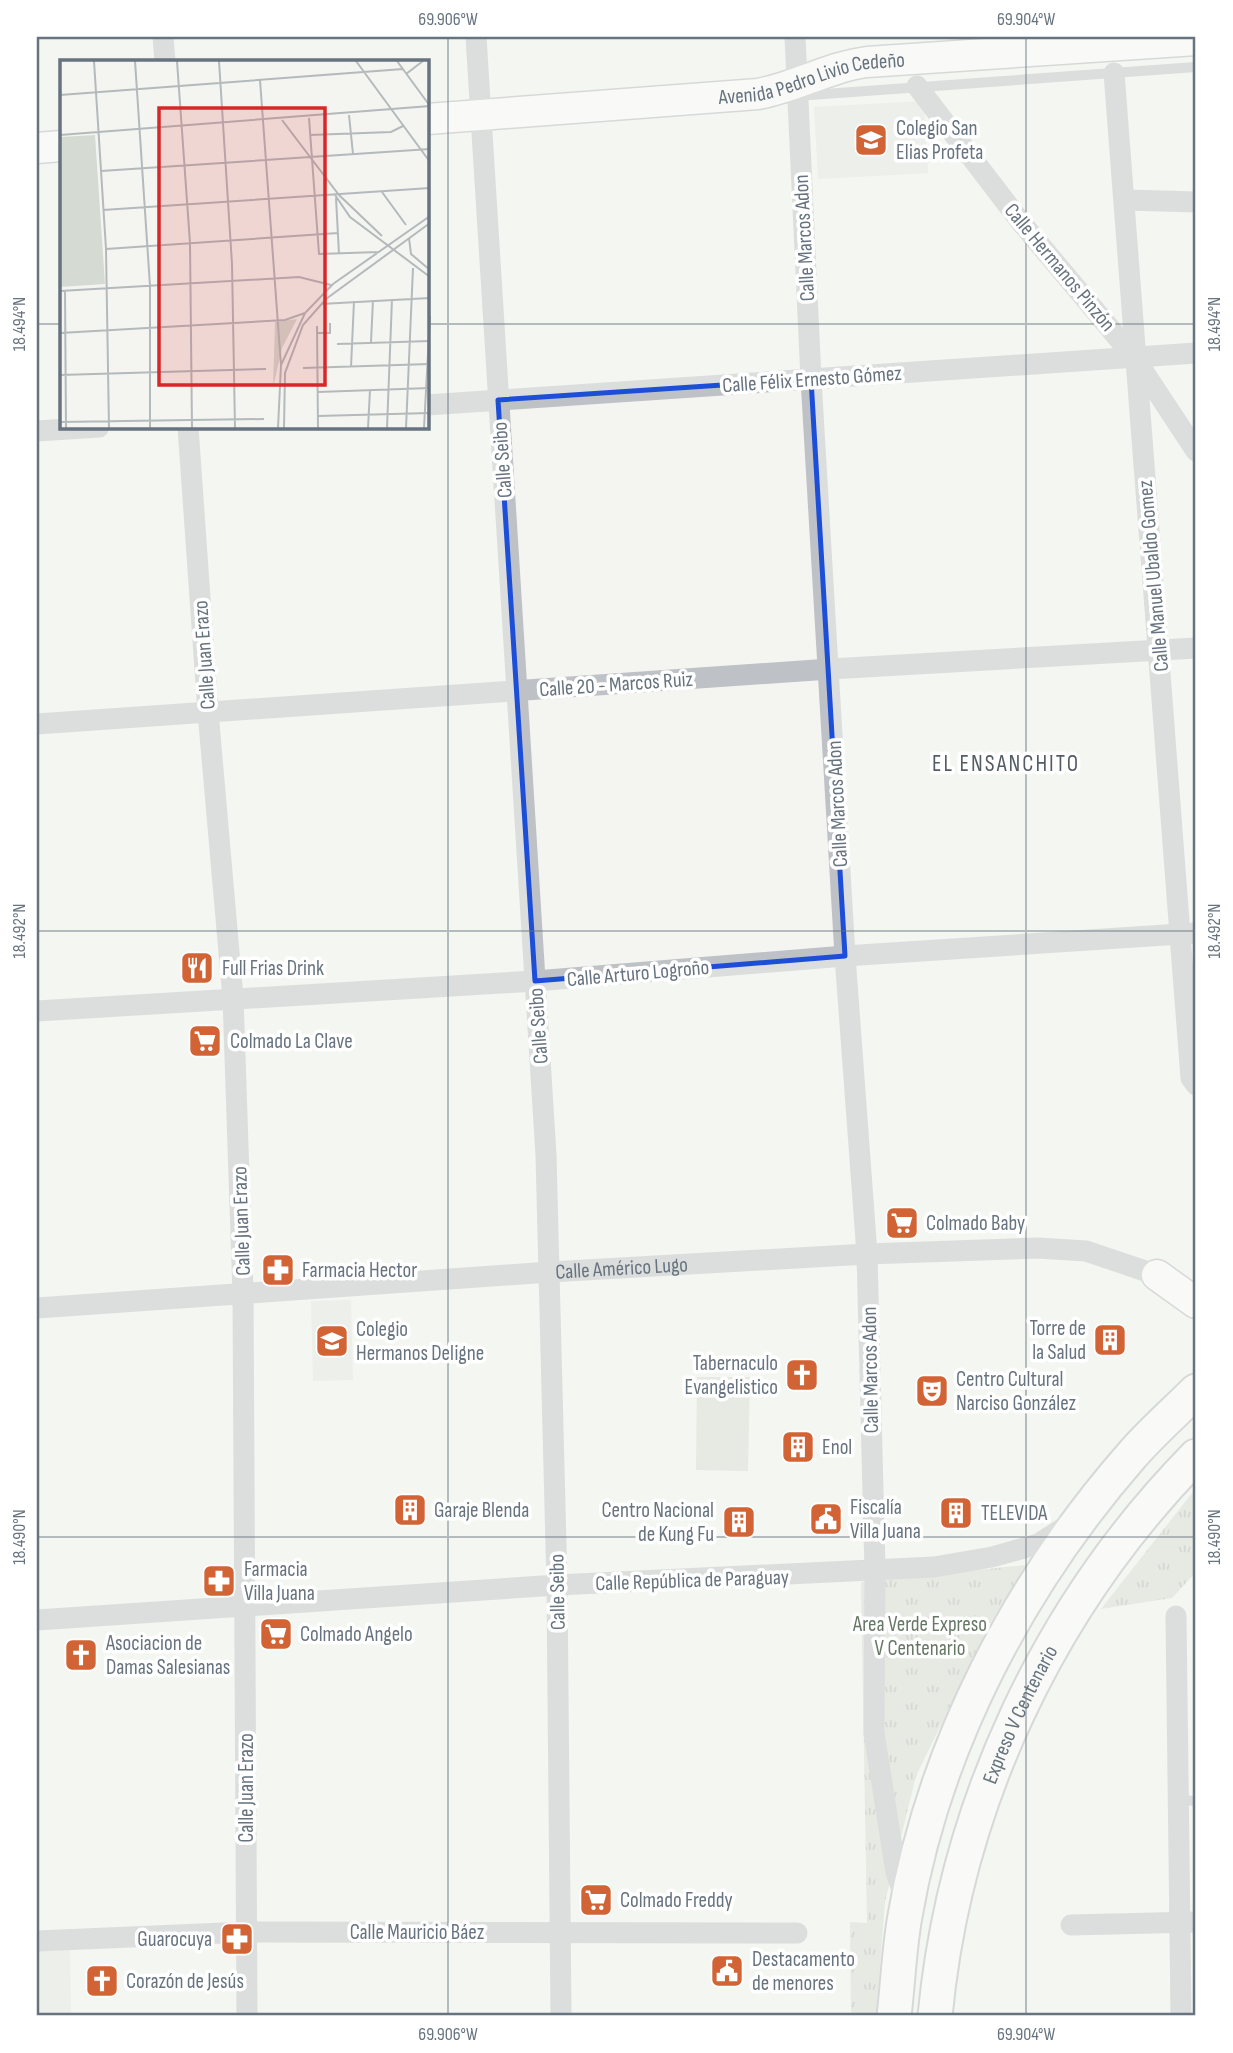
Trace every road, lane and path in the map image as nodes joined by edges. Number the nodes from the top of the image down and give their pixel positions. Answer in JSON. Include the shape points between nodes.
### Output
{"nodes":[{"id":1,"x":163,"y":37,"type":"edge"},
{"id":2,"x":476,"y":37,"type":"edge"},
{"id":3,"x":797,"y":37,"type":"edge"},
{"id":4,"x":1196,"y":40,"type":"edge"},
{"id":5,"x":165,"y":60,"type":"edge"},
{"id":6,"x":1196,"y":67,"type":"edge"},
{"id":7,"x":1114,"y":73,"type":"junction"},
{"id":8,"x":917,"y":86,"type":"junction"},
{"id":9,"x":797,"y":90,"type":"junction"},
{"id":10,"x":481,"y":115,"type":"junction"},
{"id":11,"x":429,"y":119,"type":"edge"},
{"id":12,"x":60,"y":146,"type":"edge"},
{"id":13,"x":37,"y":148,"type":"edge"},
{"id":14,"x":1126,"y":200,"type":"junction"},
{"id":15,"x":1196,"y":202,"type":"edge"},
{"id":16,"x":1196,"y":353,"type":"edge"},
{"id":17,"x":1134,"y":357,"type":"junction"},
{"id":18,"x":811,"y":379,"type":"junction"},
{"id":19,"x":498,"y":400,"type":"junction"},
{"id":20,"x":429,"y":405,"type":"edge"},
{"id":21,"x":68,"y":429,"type":"edge"},
{"id":22,"x":188,"y":429,"type":"edge"},
{"id":23,"x":37,"y":431,"type":"edge"},
{"id":24,"x":1196,"y":451,"type":"edge"},
{"id":25,"x":1196,"y":648,"type":"edge"},
{"id":26,"x":1159,"y":650,"type":"junction"},
{"id":27,"x":830,"y":669,"type":"junction"},
{"id":28,"x":517,"y":691,"type":"junction"},
{"id":29,"x":208,"y":712,"type":"junction"},
{"id":30,"x":37,"y":724,"type":"edge"},
{"id":31,"x":1189,"y":934,"type":"edge"},
{"id":32,"x":845,"y":956,"type":"junction"},
{"id":33,"x":536,"y":981,"type":"junction"},
{"id":34,"x":233,"y":998,"type":"junction"},
{"id":35,"x":37,"y":1011,"type":"edge"},
{"id":36,"x":1194,"y":1082,"type":"edge"},
{"id":37,"x":867,"y":1254,"type":"junction"},
{"id":38,"x":551,"y":1272,"type":"junction"},
{"id":39,"x":1157,"y":1275,"type":"joint"},
{"id":40,"x":243,"y":1293,"type":"junction"},
{"id":41,"x":1196,"y":1303,"type":"edge"},
{"id":42,"x":37,"y":1308,"type":"edge"},
{"id":43,"x":1196,"y":1391,"type":"edge"},
{"id":44,"x":1196,"y":1456,"type":"edge"},
{"id":45,"x":1084,"y":1515,"type":"junction"},
{"id":46,"x":875,"y":1571,"type":"junction"},
{"id":47,"x":557,"y":1585,"type":"junction"},
{"id":48,"x":245,"y":1606,"type":"junction"},
{"id":49,"x":1176,"y":1616,"type":"dead end"},
{"id":50,"x":37,"y":1620,"type":"edge"},
{"id":51,"x":1186,"y":1667,"type":"edge"},
{"id":52,"x":1188,"y":1801,"type":"edge"},
{"id":53,"x":907,"y":1905,"type":"junction"},
{"id":54,"x":1189,"y":1922,"type":"edge"},
{"id":55,"x":1071,"y":1925,"type":"dead end"},
{"id":56,"x":561,"y":1931,"type":"junction"},
{"id":57,"x":247,"y":1932,"type":"junction"},
{"id":58,"x":797,"y":1933,"type":"dead end"},
{"id":59,"x":37,"y":1941,"type":"edge"},
{"id":60,"x":247,"y":2016,"type":"edge"},
{"id":61,"x":561,"y":2016,"type":"edge"},
{"id":62,"x":894,"y":2016,"type":"edge"},
{"id":63,"x":935,"y":2016,"type":"edge"},
{"id":64,"x":1181,"y":2016,"type":"edge"}],
"edges":[{"from":1,"to":5,"type":"street"},
{"from":2,"to":10,"type":"street","name":"Calle Seibo"},
{"from":3,"to":9,"type":"street","name":"Calle Marcos Adon"},
{"from":4,"to":9,"type":"main road","name":"Avenida Pedro Livio Cedeño","via":[[867,62],[829,70]]},
{"from":6,"to":7,"type":"lane"},
{"from":7,"to":8,"type":"lane"},
{"from":7,"to":14,"type":"street","name":"Calle Manuel Ubaldo Gomez"},
{"from":8,"to":9,"type":"lane"},
{"from":8,"to":17,"type":"street","name":"Calle Hermanos Pinzón","via":[[1020,221]]},
{"from":9,"to":10,"type":"main road","name":"Avenida Pedro Livio Cedeño"},
{"from":9,"to":18,"type":"street","name":"Calle Marcos Adon"},
{"from":10,"to":11,"type":"main road","name":"Avenida Pedro Livio Cedeño"},
{"from":10,"to":19,"type":"street","name":"Calle Seibo"},
{"from":12,"to":13,"type":"main road"},
{"from":14,"to":15,"type":"street"},
{"from":14,"to":17,"type":"street","name":"Calle Manuel Ubaldo Gomez"},
{"from":16,"to":17,"type":"street","name":"Calle Félix Ernesto Gómez"},
{"from":17,"to":18,"type":"street","name":"Calle Félix Ernesto Gómez"},
{"from":17,"to":24,"type":"street","name":"Calle Hermanos Pinzón"},
{"from":17,"to":26,"type":"street","name":"Calle Manuel Ubaldo Gomez"},
{"from":18,"to":19,"type":"street","name":"Calle Félix Ernesto Gómez"},
{"from":18,"to":27,"type":"street","name":"Calle Marcos Adon"},
{"from":19,"to":20,"type":"street","name":"Calle Félix Ernesto Gómez"},
{"from":19,"to":28,"type":"street","name":"Calle Seibo"},
{"from":21,"to":23,"type":"street"},
{"from":22,"to":29,"type":"street","name":"Calle Juan Erazo"},
{"from":25,"to":26,"type":"street","name":"Calle 20 - Marcos Ruiz"},
{"from":26,"to":27,"type":"street","name":"Calle 20 - Marcos Ruiz"},
{"from":26,"to":31,"type":"street","name":"Calle Manuel Ubaldo Gomez"},
{"from":27,"to":28,"type":"street","name":"Calle 20 - Marcos Ruiz"},
{"from":27,"to":32,"type":"street","name":"Calle Marcos Adon"},
{"from":28,"to":29,"type":"street","name":"Calle 20 - Marcos Ruiz"},
{"from":28,"to":33,"type":"street","name":"Calle Seibo"},
{"from":29,"to":30,"type":"street","name":"Calle 20 - Marcos Ruiz"},
{"from":29,"to":34,"type":"street","name":"Calle Juan Erazo"},
{"from":31,"to":32,"type":"street","name":"Calle Arturo Logroño"},
{"from":31,"to":36,"type":"street","name":"Calle Manuel Ubaldo Gomez"},
{"from":32,"to":33,"type":"street","name":"Calle Arturo Logroño"},
{"from":32,"to":37,"type":"street","name":"Calle Marcos Adon"},
{"from":33,"to":34,"type":"street","name":"Calle Arturo Logroño"},
{"from":33,"to":38,"type":"street","name":"Calle Seibo"},
{"from":34,"to":35,"type":"street","name":"Calle Arturo Logroño"},
{"from":34,"to":40,"type":"street","name":"Calle Juan Erazo"},
{"from":37,"to":38,"type":"street","name":"Calle Américo Lugo"},
{"from":37,"to":39,"type":"street","name":"Calle Américo Lugo","via":[[1038,1248],[1086,1251]]},
{"from":37,"to":46,"type":"street","name":"Calle Marcos Adon"},
{"from":38,"to":40,"type":"street","name":"Calle Américo Lugo"},
{"from":38,"to":47,"type":"street","name":"Calle Seibo"},
{"from":39,"to":41,"type":"main road","name":"Calle Américo Lugo"},
{"from":40,"to":42,"type":"street","name":"Calle Américo Lugo"},
{"from":40,"to":48,"type":"street","name":"Calle Juan Erazo"},
{"from":43,"to":45,"type":"main road","via":[[1133,1454]]},
{"from":44,"to":63,"type":"main road","name":"Expreso V Centenario","via":[[1150,1506],[1073,1608],[1043,1659],[990,1774],[955,1889],[940,1960]]},
{"from":45,"to":46,"type":"street","name":"Calle República de Paraguay","via":[[1038,1544],[992,1557]]},
{"from":45,"to":53,"type":"main road","via":[[1049,1564],[975,1694],[936,1792]]},
{"from":46,"to":47,"type":"street","name":"Calle República de Paraguay"},
{"from":46,"to":53,"type":"street","via":[[874,1733],[896,1872]]},
{"from":47,"to":48,"type":"street","name":"Calle República de Paraguay"},
{"from":47,"to":56,"type":"street","name":"Calle Seibo"},
{"from":48,"to":50,"type":"street","name":"Calle República de Paraguay"},
{"from":48,"to":57,"type":"street","name":"Calle Juan Erazo"},
{"from":49,"to":51,"type":"street"},
{"from":51,"to":52,"type":"street"},
{"from":52,"to":54,"type":"street"},
{"from":53,"to":62,"type":"main road"},
{"from":54,"to":55,"type":"street"},
{"from":54,"to":64,"type":"street"},
{"from":56,"to":57,"type":"street","name":"Calle Mauricio Báez"},
{"from":56,"to":58,"type":"street","name":"Calle Mauricio Báez"},
{"from":56,"to":61,"type":"street","name":"Calle Seibo"},
{"from":57,"to":59,"type":"street","name":"Calle Mauricio Báez"},
{"from":57,"to":60,"type":"street","name":"Calle Juan Erazo"}]}
